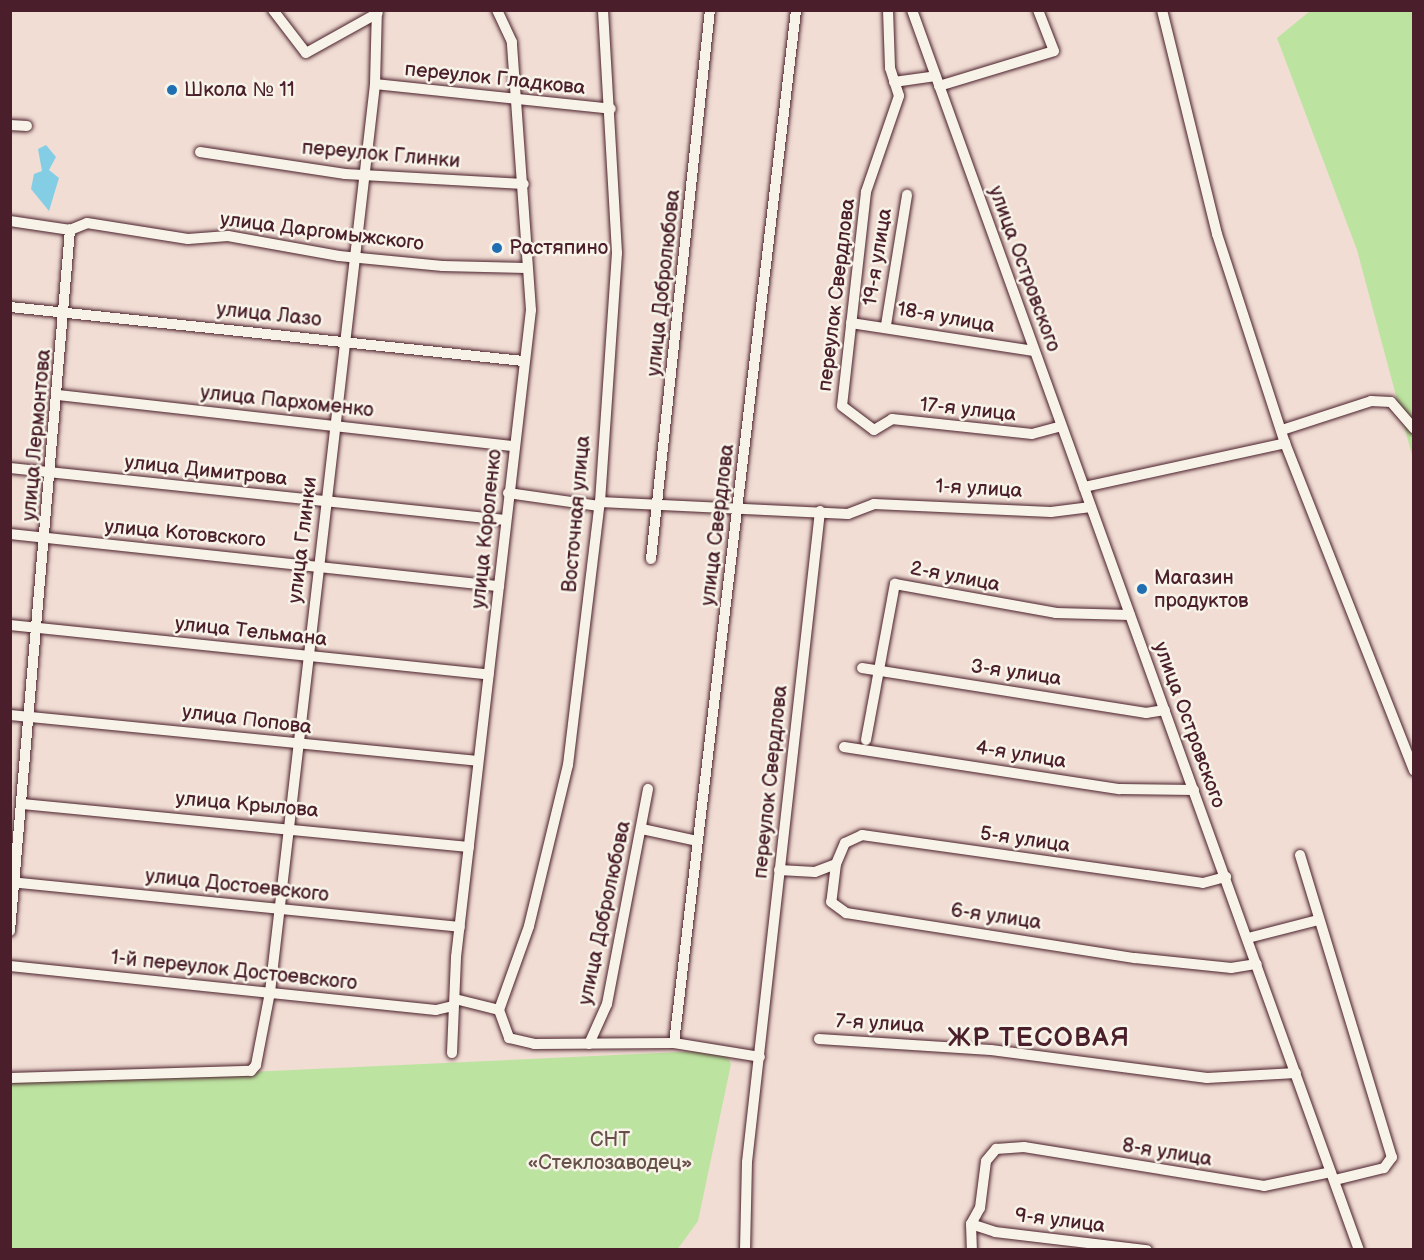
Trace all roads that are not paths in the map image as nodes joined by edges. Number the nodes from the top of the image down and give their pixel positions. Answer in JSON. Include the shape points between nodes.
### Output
{"nodes":[{"id":1,"x":273,"y":10,"type":"edge"},
{"id":2,"x":497,"y":10,"type":"edge"},
{"id":3,"x":603,"y":10,"type":"edge"},
{"id":4,"x":710,"y":10,"type":"edge"},
{"id":5,"x":796,"y":10,"type":"edge"},
{"id":6,"x":888,"y":10,"type":"edge"},
{"id":7,"x":912,"y":10,"type":"edge"},
{"id":8,"x":1038,"y":10,"type":"edge"},
{"id":9,"x":1162,"y":10,"type":"edge"},
{"id":10,"x":378,"y":12,"type":"edge"},
{"id":11,"x":938,"y":81,"type":"junction"},
{"id":12,"x":894,"y":82,"type":"junction"},
{"id":13,"x":375,"y":84,"type":"junction"},
{"id":14,"x":517,"y":101,"type":"junction"},
{"id":15,"x":611,"y":109,"type":"junction"},
{"id":16,"x":10,"y":125,"type":"edge"},
{"id":17,"x":27,"y":126,"type":"dead end"},
{"id":18,"x":200,"y":152,"type":"dead end"},
{"id":19,"x":363,"y":175,"type":"junction"},
{"id":20,"x":524,"y":184,"type":"junction"},
{"id":21,"x":907,"y":195,"type":"dead end"},
{"id":22,"x":10,"y":221,"type":"edge"},
{"id":23,"x":70,"y":230,"type":"junction"},
{"id":24,"x":355,"y":256,"type":"junction"},
{"id":25,"x":526,"y":268,"type":"junction"},
{"id":26,"x":10,"y":307,"type":"edge"},
{"id":27,"x":66,"y":312,"type":"junction"},
{"id":28,"x":851,"y":323,"type":"junction"},
{"id":29,"x":886,"y":325,"type":"junction"},
{"id":30,"x":345,"y":341,"type":"junction"},
{"id":31,"x":1034,"y":351,"type":"junction"},
{"id":32,"x":523,"y":361,"type":"junction"},
{"id":33,"x":58,"y":395,"type":"junction"},
{"id":34,"x":335,"y":424,"type":"junction"},
{"id":35,"x":1061,"y":426,"type":"junction"},
{"id":36,"x":1413,"y":428,"type":"edge"},
{"id":37,"x":874,"y":430,"type":"joint"},
{"id":38,"x":1282,"y":430,"type":"junction"},
{"id":39,"x":1285,"y":443,"type":"junction"},
{"id":40,"x":514,"y":446,"type":"junction"},
{"id":41,"x":10,"y":468,"type":"edge"},
{"id":42,"x":50,"y":472,"type":"junction"},
{"id":43,"x":1084,"y":487,"type":"junction"},
{"id":44,"x":508,"y":494,"type":"junction"},
{"id":45,"x":326,"y":500,"type":"junction"},
{"id":46,"x":656,"y":503,"type":"junction"},
{"id":47,"x":599,"y":504,"type":"junction"},
{"id":48,"x":738,"y":506,"type":"junction"},
{"id":49,"x":1091,"y":507,"type":"junction"},
{"id":50,"x":820,"y":511,"type":"junction"},
{"id":51,"x":505,"y":520,"type":"junction"},
{"id":52,"x":10,"y":534,"type":"edge"},
{"id":53,"x":46,"y":537,"type":"junction"},
{"id":54,"x":651,"y":559,"type":"dead end"},
{"id":55,"x":318,"y":564,"type":"junction"},
{"id":56,"x":499,"y":586,"type":"junction"},
{"id":57,"x":1130,"y":615,"type":"junction"},
{"id":58,"x":10,"y":625,"type":"edge"},
{"id":59,"x":37,"y":629,"type":"junction"},
{"id":60,"x":307,"y":656,"type":"junction"},
{"id":61,"x":861,"y":668,"type":"dead end"},
{"id":62,"x":879,"y":670,"type":"junction"},
{"id":63,"x":488,"y":674,"type":"junction"},
{"id":64,"x":1165,"y":710,"type":"junction"},
{"id":65,"x":10,"y":715,"type":"edge"},
{"id":66,"x":30,"y":717,"type":"junction"},
{"id":67,"x":866,"y":740,"type":"dead end"},
{"id":68,"x":298,"y":743,"type":"junction"},
{"id":69,"x":844,"y":747,"type":"dead end"},
{"id":70,"x":478,"y":761,"type":"junction"},
{"id":71,"x":1413,"y":771,"type":"edge"},
{"id":72,"x":648,"y":789,"type":"dead end"},
{"id":73,"x":1194,"y":790,"type":"junction"},
{"id":74,"x":22,"y":804,"type":"junction"},
{"id":75,"x":286,"y":827,"type":"junction"},
{"id":76,"x":642,"y":829,"type":"junction"},
{"id":77,"x":697,"y":841,"type":"junction"},
{"id":78,"x":469,"y":847,"type":"junction"},
{"id":79,"x":1300,"y":855,"type":"dead end"},
{"id":80,"x":836,"y":864,"type":"junction"},
{"id":81,"x":779,"y":870,"type":"junction"},
{"id":82,"x":1226,"y":878,"type":"junction"},
{"id":83,"x":13,"y":882,"type":"edge"},
{"id":84,"x":276,"y":908,"type":"junction"},
{"id":85,"x":1318,"y":920,"type":"junction"},
{"id":86,"x":460,"y":927,"type":"junction"},
{"id":87,"x":10,"y":931,"type":"edge"},
{"id":88,"x":1248,"y":938,"type":"junction"},
{"id":89,"x":1257,"y":964,"type":"junction"},
{"id":90,"x":10,"y":966,"type":"edge"},
{"id":91,"x":270,"y":992,"type":"junction"},
{"id":92,"x":455,"y":1002,"type":"junction"},
{"id":93,"x":499,"y":1010,"type":"junction"},
{"id":94,"x":819,"y":1040,"type":"dead end"},
{"id":95,"x":674,"y":1043,"type":"junction"},
{"id":96,"x":589,"y":1044,"type":"junction"},
{"id":97,"x":452,"y":1053,"type":"dead end"},
{"id":98,"x":760,"y":1057,"type":"junction"},
{"id":99,"x":1296,"y":1073,"type":"junction"},
{"id":100,"x":10,"y":1078,"type":"edge"},
{"id":101,"x":1333,"y":1176,"type":"junction"},
{"id":102,"x":971,"y":1224,"type":"junction"},
{"id":103,"x":745,"y":1250,"type":"edge"},
{"id":104,"x":972,"y":1250,"type":"edge"},
{"id":105,"x":1147,"y":1250,"type":"edge"},
{"id":106,"x":1359,"y":1250,"type":"edge"}],
"edges":[{"from":1,"to":10,"type":"street","via":[[306,53]]},
{"from":2,"to":14,"type":"street","name":"улица Короленко","via":[[512,42]]},
{"from":3,"to":15,"type":"street","name":"Восточная улица"},
{"from":4,"to":46,"type":"street","name":"улица Добролюбова"},
{"from":5,"to":48,"type":"street","name":"улица Свердлова"},
{"from":6,"to":12,"type":"street","name":"переулок Свердлова"},
{"from":7,"to":11,"type":"street","name":"улица Островского"},
{"from":8,"to":11,"type":"street","via":[[1054,51]]},
{"from":9,"to":38,"type":"street","via":[[1216,234]]},
{"from":10,"to":13,"type":"street","name":"улица Глинки"},
{"from":11,"to":12,"type":"street"},
{"from":11,"to":31,"type":"street","name":"улица Островского"},
{"from":12,"to":28,"type":"street","name":"переулок Свердлова","via":[[899,96],[893,122],[866,192]]},
{"from":13,"to":14,"type":"street","name":"переулок Гладкова"},
{"from":13,"to":19,"type":"street","name":"улица Глинки"},
{"from":14,"to":15,"type":"street","name":"переулок Гладкова"},
{"from":14,"to":20,"type":"street","name":"улица Короленко"},
{"from":15,"to":47,"type":"street","name":"Восточная улица","via":[[617,253]]},
{"from":16,"to":17,"type":"street"},
{"from":18,"to":19,"type":"street","name":"переулок Глинки"},
{"from":19,"to":20,"type":"street","name":"переулок Глинки"},
{"from":19,"to":24,"type":"street","name":"улица Глинки"},
{"from":20,"to":25,"type":"street","name":"улица Короленко"},
{"from":21,"to":29,"type":"street","name":"19-я улица"},
{"from":22,"to":23,"type":"street","name":"улица Даргомыжского"},
{"from":23,"to":24,"type":"street","name":"улица Даргомыжского","via":[[87,223]]},
{"from":23,"to":27,"type":"street","name":"улица Лермонтова"},
{"from":24,"to":25,"type":"street","name":"улица Даргомыжского"},
{"from":24,"to":30,"type":"street","name":"улица Глинки"},
{"from":25,"to":32,"type":"street","name":"улица Короленко","via":[[531,310]]},
{"from":26,"to":27,"type":"street","name":"улица Лазо"},
{"from":27,"to":30,"type":"street","name":"улица Лазо"},
{"from":27,"to":33,"type":"street","name":"улица Лермонтова"},
{"from":28,"to":29,"type":"street","name":"18-я улица"},
{"from":28,"to":37,"type":"street","name":"переулок Свердлова","via":[[842,406]]},
{"from":29,"to":31,"type":"street","name":"18-я улица"},
{"from":30,"to":32,"type":"street","name":"улица Лазо"},
{"from":30,"to":34,"type":"street","name":"улица Глинки"},
{"from":31,"to":35,"type":"street","name":"улица Островского"},
{"from":32,"to":40,"type":"street","name":"улица Короленко"},
{"from":33,"to":34,"type":"street","name":"улица Пархоменко"},
{"from":33,"to":42,"type":"street","name":"улица Лермонтова"},
{"from":34,"to":40,"type":"street","name":"улица Пархоменко"},
{"from":34,"to":45,"type":"street","name":"улица Глинки"},
{"from":35,"to":37,"type":"street","name":"17-я улица","via":[[1032,434],[892,419]]},
{"from":35,"to":43,"type":"street","name":"улица Островского"},
{"from":36,"to":38,"type":"street","via":[[1391,402],[1371,401]]},
{"from":38,"to":39,"type":"street"},
{"from":39,"to":43,"type":"street"},
{"from":39,"to":71,"type":"street"},
{"from":40,"to":44,"type":"street","name":"улица Короленко"},
{"from":41,"to":42,"type":"street","name":"улица Димитрова"},
{"from":42,"to":45,"type":"street","name":"улица Димитрова"},
{"from":42,"to":53,"type":"street","name":"улица Лермонтова"},
{"from":43,"to":49,"type":"street","name":"улица Островского"},
{"from":44,"to":47,"type":"street","name":"1-я улица"},
{"from":44,"to":51,"type":"street","name":"улица Короленко"},
{"from":45,"to":51,"type":"street","name":"улица Димитрова"},
{"from":45,"to":55,"type":"street","name":"улица Глинки"},
{"from":46,"to":47,"type":"street","name":"1-я улица"},
{"from":46,"to":48,"type":"street","name":"1-я улица"},
{"from":46,"to":54,"type":"street","name":"улица Добролюбова"},
{"from":47,"to":93,"type":"street","name":"Восточная улица","via":[[568,765],[529,927]]},
{"from":48,"to":50,"type":"street","name":"1-я улица"},
{"from":48,"to":77,"type":"street","name":"улица Свердлова"},
{"from":49,"to":50,"type":"street","name":"1-я улица","via":[[1051,512],[864,506],[848,514]]},
{"from":49,"to":57,"type":"street","name":"улица Островского"},
{"from":50,"to":81,"type":"street","name":"переулок Свердлова"},
{"from":51,"to":56,"type":"street","name":"улица Короленко"},
{"from":52,"to":53,"type":"street","name":"улица Котовского"},
{"from":53,"to":55,"type":"street","name":"улица Котовского"},
{"from":53,"to":59,"type":"street","name":"улица Лермонтова"},
{"from":55,"to":56,"type":"street","name":"улица Котовского"},
{"from":55,"to":60,"type":"street","name":"улица Глинки"},
{"from":56,"to":63,"type":"street","name":"улица Короленко"},
{"from":57,"to":62,"type":"street","name":"2-я улица","via":[[1047,612],[895,584]]},
{"from":57,"to":64,"type":"street","name":"улица Островского"},
{"from":58,"to":59,"type":"street","name":"улица Тельмана"},
{"from":59,"to":60,"type":"street","name":"улица Тельмана"},
{"from":59,"to":66,"type":"street","name":"улица Лермонтова"},
{"from":60,"to":63,"type":"street","name":"улица Тельмана"},
{"from":60,"to":68,"type":"street","name":"улица Глинки"},
{"from":61,"to":62,"type":"street","name":"3-я улица"},
{"from":62,"to":64,"type":"street","name":"3-я улица","via":[[1146,713]]},
{"from":62,"to":67,"type":"street","name":"2-я улица"},
{"from":63,"to":70,"type":"street","name":"улица Короленко"},
{"from":64,"to":73,"type":"street","name":"улица Островского"},
{"from":65,"to":66,"type":"street","name":"улица Попова"},
{"from":66,"to":68,"type":"street","name":"улица Попова"},
{"from":66,"to":74,"type":"street","name":"улица Лермонтова"},
{"from":68,"to":70,"type":"street","name":"улица Попова"},
{"from":68,"to":75,"type":"street","name":"улица Глинки"},
{"from":69,"to":73,"type":"street","name":"4-я улица","via":[[1120,789]]},
{"from":70,"to":78,"type":"street","name":"улица Короленко"},
{"from":72,"to":76,"type":"street","name":"улица Добролюбова"},
{"from":73,"to":82,"type":"street","name":"улица Островского"},
{"from":74,"to":75,"type":"street","name":"улица Крылова"},
{"from":74,"to":83,"type":"street","name":"улица Лермонтова"},
{"from":75,"to":78,"type":"street","name":"улица Крылова"},
{"from":75,"to":84,"type":"street","name":"улица Глинки"},
{"from":76,"to":77,"type":"street"},
{"from":76,"to":96,"type":"street","name":"улица Добролюбова","via":[[607,1004]]},
{"from":77,"to":95,"type":"street","name":"улица Свердлова"},
{"from":78,"to":86,"type":"street","name":"улица Короленко"},
{"from":79,"to":85,"type":"street"},
{"from":80,"to":81,"type":"street","via":[[815,872]]},
{"from":80,"to":82,"type":"street","name":"5-я улица","via":[[846,843],[862,835],[1203,882]]},
{"from":80,"to":89,"type":"street","name":"6-я улица","via":[[831,902],[846,913],[1135,958],[1231,968]]},
{"from":81,"to":98,"type":"street","name":"переулок Свердлова"},
{"from":82,"to":88,"type":"street","name":"улица Островского"},
{"from":83,"to":84,"type":"street","name":"улица Достоевского"},
{"from":83,"to":87,"type":"street","name":"улица Лермонтова"},
{"from":84,"to":86,"type":"street","name":"улица Достоевского"},
{"from":84,"to":91,"type":"street","name":"улица Глинки"},
{"from":85,"to":88,"type":"street"},
{"from":85,"to":101,"type":"street","name":"8-я улица","via":[[1392,1157],[1384,1168]]},
{"from":86,"to":92,"type":"street","name":"улица Короленко"},
{"from":88,"to":89,"type":"street","name":"улица Островского"},
{"from":89,"to":99,"type":"street","name":"улица Островского"},
{"from":90,"to":91,"type":"street","name":"1-й переулок Достоевского"},
{"from":91,"to":92,"type":"street","name":"1-й переулок Достоевского","via":[[436,1010]]},
{"from":91,"to":100,"type":"street","name":"улица Глинки","via":[[251,1071]]},
{"from":92,"to":93,"type":"street","name":"1-й переулок Достоевского"},
{"from":92,"to":97,"type":"street","name":"улица Короленко"},
{"from":93,"to":96,"type":"street","via":[[509,1038],[534,1044]]},
{"from":94,"to":99,"type":"street","name":"7-я улица","via":[[991,1050],[1207,1078]]},
{"from":95,"to":96,"type":"street"},
{"from":95,"to":98,"type":"street","via":[[751,1059]]},
{"from":98,"to":103,"type":"street","name":"переулок Свердлова","via":[[747,1162]]},
{"from":99,"to":101,"type":"street","name":"улица Островского"},
{"from":101,"to":102,"type":"street","name":"8-я улица","via":[[1264,1186],[1024,1147],[996,1149],[986,1161],[980,1208]]},
{"from":101,"to":106,"type":"street","name":"улица Островского"},
{"from":102,"to":104,"type":"street"},
{"from":102,"to":105,"type":"street","name":"9-я улица"}]}
